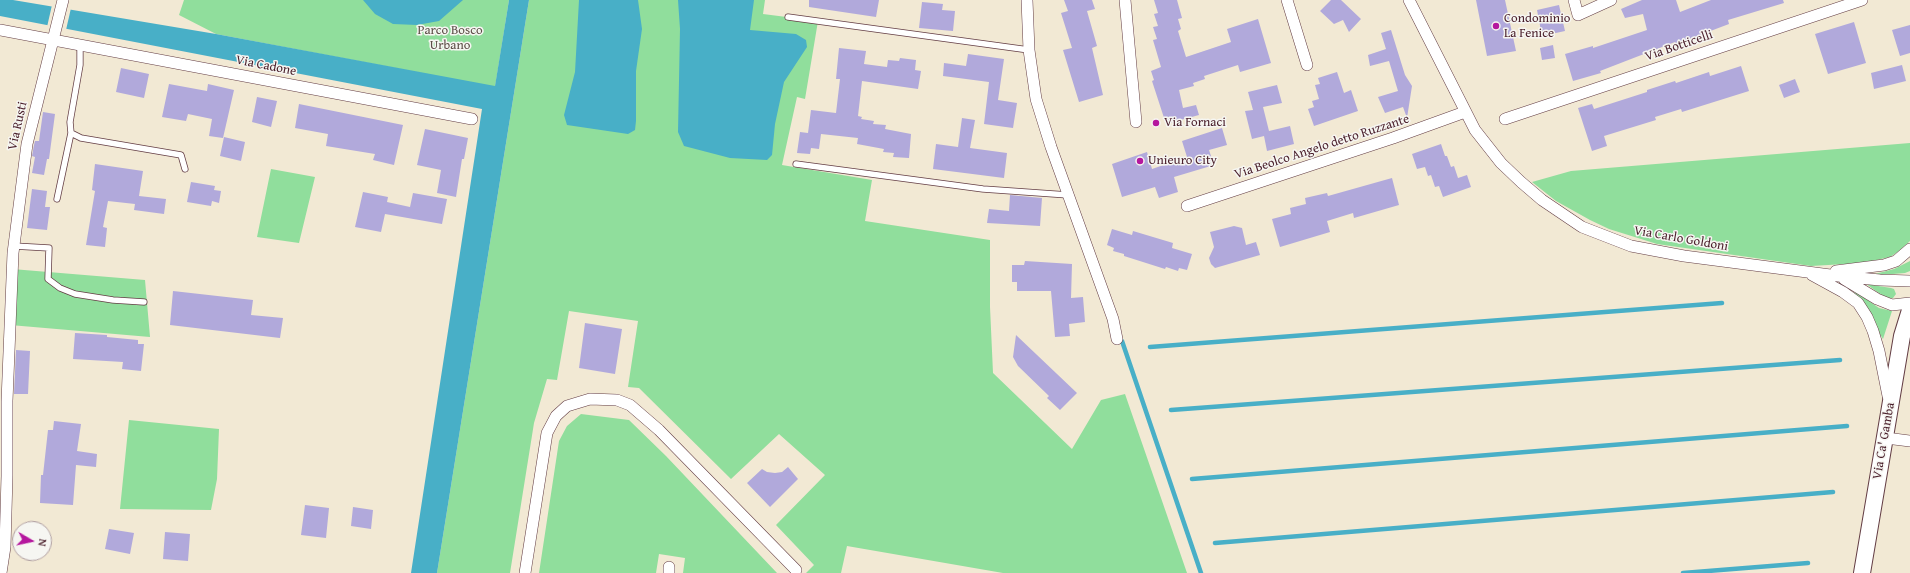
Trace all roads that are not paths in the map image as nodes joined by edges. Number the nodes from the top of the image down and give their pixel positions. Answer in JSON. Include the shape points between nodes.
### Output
{"nodes":[{"id":1,"x":63,"y":0,"type":"edge"},
{"id":2,"x":1027,"y":0,"type":"edge"},
{"id":3,"x":1125,"y":0,"type":"edge"},
{"id":4,"x":1287,"y":0,"type":"edge"},
{"id":5,"x":1409,"y":0,"type":"edge"},
{"id":6,"x":1574,"y":0,"type":"edge"},
{"id":7,"x":1611,"y":0,"type":"edge"},
{"id":8,"x":1862,"y":0,"type":"edge"},
{"id":9,"x":788,"y":17,"type":"dead end"},
{"id":10,"x":0,"y":30,"type":"edge"},
{"id":11,"x":55,"y":37,"type":"junction"},
{"id":12,"x":80,"y":45,"type":"junction"},
{"id":13,"x":1029,"y":50,"type":"junction"},
{"id":14,"x":1307,"y":65,"type":"dead end"},
{"id":15,"x":1465,"y":112,"type":"junction"},
{"id":16,"x":472,"y":119,"type":"dead end"},
{"id":17,"x":1505,"y":119,"type":"dead end"},
{"id":18,"x":1136,"y":122,"type":"dead end"},
{"id":19,"x":71,"y":133,"type":"junction"},
{"id":20,"x":796,"y":164,"type":"dead end"},
{"id":21,"x":185,"y":169,"type":"dead end"},
{"id":22,"x":1068,"y":195,"type":"junction"},
{"id":23,"x":57,"y":199,"type":"dead end"},
{"id":24,"x":1187,"y":206,"type":"dead end"},
{"id":25,"x":14,"y":246,"type":"junction"},
{"id":26,"x":1910,"y":249,"type":"edge"},
{"id":27,"x":1804,"y":272,"type":"junction"},
{"id":28,"x":1821,"y":274,"type":"junction"},
{"id":29,"x":1838,"y":276,"type":"junction"},
{"id":30,"x":1910,"y":281,"type":"edge"},
{"id":31,"x":144,"y":302,"type":"dead end"},
{"id":32,"x":1910,"y":303,"type":"edge"},
{"id":33,"x":1910,"y":310,"type":"edge"},
{"id":34,"x":1117,"y":339,"type":"dead end"},
{"id":35,"x":1890,"y":411,"type":"junction"},
{"id":36,"x":1886,"y":438,"type":"junction"},
{"id":37,"x":1910,"y":441,"type":"edge"},
{"id":38,"x":796,"y":570,"type":"dead end"},
{"id":39,"x":1,"y":573,"type":"edge"},
{"id":40,"x":525,"y":573,"type":"edge"},
{"id":41,"x":1862,"y":573,"type":"edge"}],
"edges":[{"from":1,"to":11,"type":"street","name":"Via Rusti"},
{"from":2,"to":13,"type":"street"},
{"from":3,"to":18,"type":"street"},
{"from":4,"to":14,"type":"street"},
{"from":5,"to":15,"type":"street","name":"Via Carlo Goldoni"},
{"from":6,"to":7,"type":"street","via":[[1578,15]]},
{"from":8,"to":17,"type":"street","name":"Via Botticelli"},
{"from":9,"to":13,"type":"lane"},
{"from":10,"to":11,"type":"street","name":"Via Cadone"},
{"from":11,"to":12,"type":"street","name":"Via Cadone"},
{"from":11,"to":25,"type":"street","name":"Via Rusti","via":[[27,144]]},
{"from":12,"to":16,"type":"street","name":"Via Cadone"},
{"from":12,"to":19,"type":"lane","via":[[80,65],[70,122]]},
{"from":13,"to":22,"type":"street","via":[[1036,99]]},
{"from":15,"to":24,"type":"street","name":"Via Beolco Angelo detto Ruzzante"},
{"from":15,"to":27,"type":"street","name":"Via Carlo Goldoni","via":[[1475,130],[1501,163],[1542,200],[1582,227],[1631,246],[1684,256]]},
{"from":19,"to":21,"type":"lane","via":[[82,138],[181,156]]},
{"from":19,"to":23,"type":"lane"},
{"from":20,"to":22,"type":"lane","via":[[983,189]]},
{"from":22,"to":34,"type":"street","via":[[1113,320]]},
{"from":25,"to":31,"type":"lane","via":[[49,248],[48,279],[60,288],[75,294]]},
{"from":25,"to":39,"type":"street","name":"Via Rusti","via":[[7,400],[8,476],[5,547]]},
{"from":26,"to":28,"type":"street","name":"Via Carlo Goldoni","via":[[1896,261],[1884,265]]},
{"from":27,"to":28,"type":"street","name":"Via Carlo Goldoni"},
{"from":27,"to":35,"type":"street","name":"Via Carlo Goldoni","via":[[1843,292],[1858,303],[1867,317],[1879,351]]},
{"from":28,"to":29,"type":"street","name":"Via Carlo Goldoni"},
{"from":29,"to":30,"type":"street","name":"Via Carlo Goldoni"},
{"from":29,"to":32,"type":"street","name":"Via Carlo Goldoni","via":[[1892,305]]},
{"from":33,"to":35,"type":"street","name":"Via Ca' Gamba","via":[[1902,336]]},
{"from":35,"to":36,"type":"street","name":"Via Ca' Gamba"},
{"from":36,"to":37,"type":"street"},
{"from":36,"to":41,"type":"street","name":"Via Ca' Gamba"},
{"from":38,"to":40,"type":"street","via":[[659,430],[630,405],[617,400],[590,399],[567,406],[556,416],[547,433]]}]}
